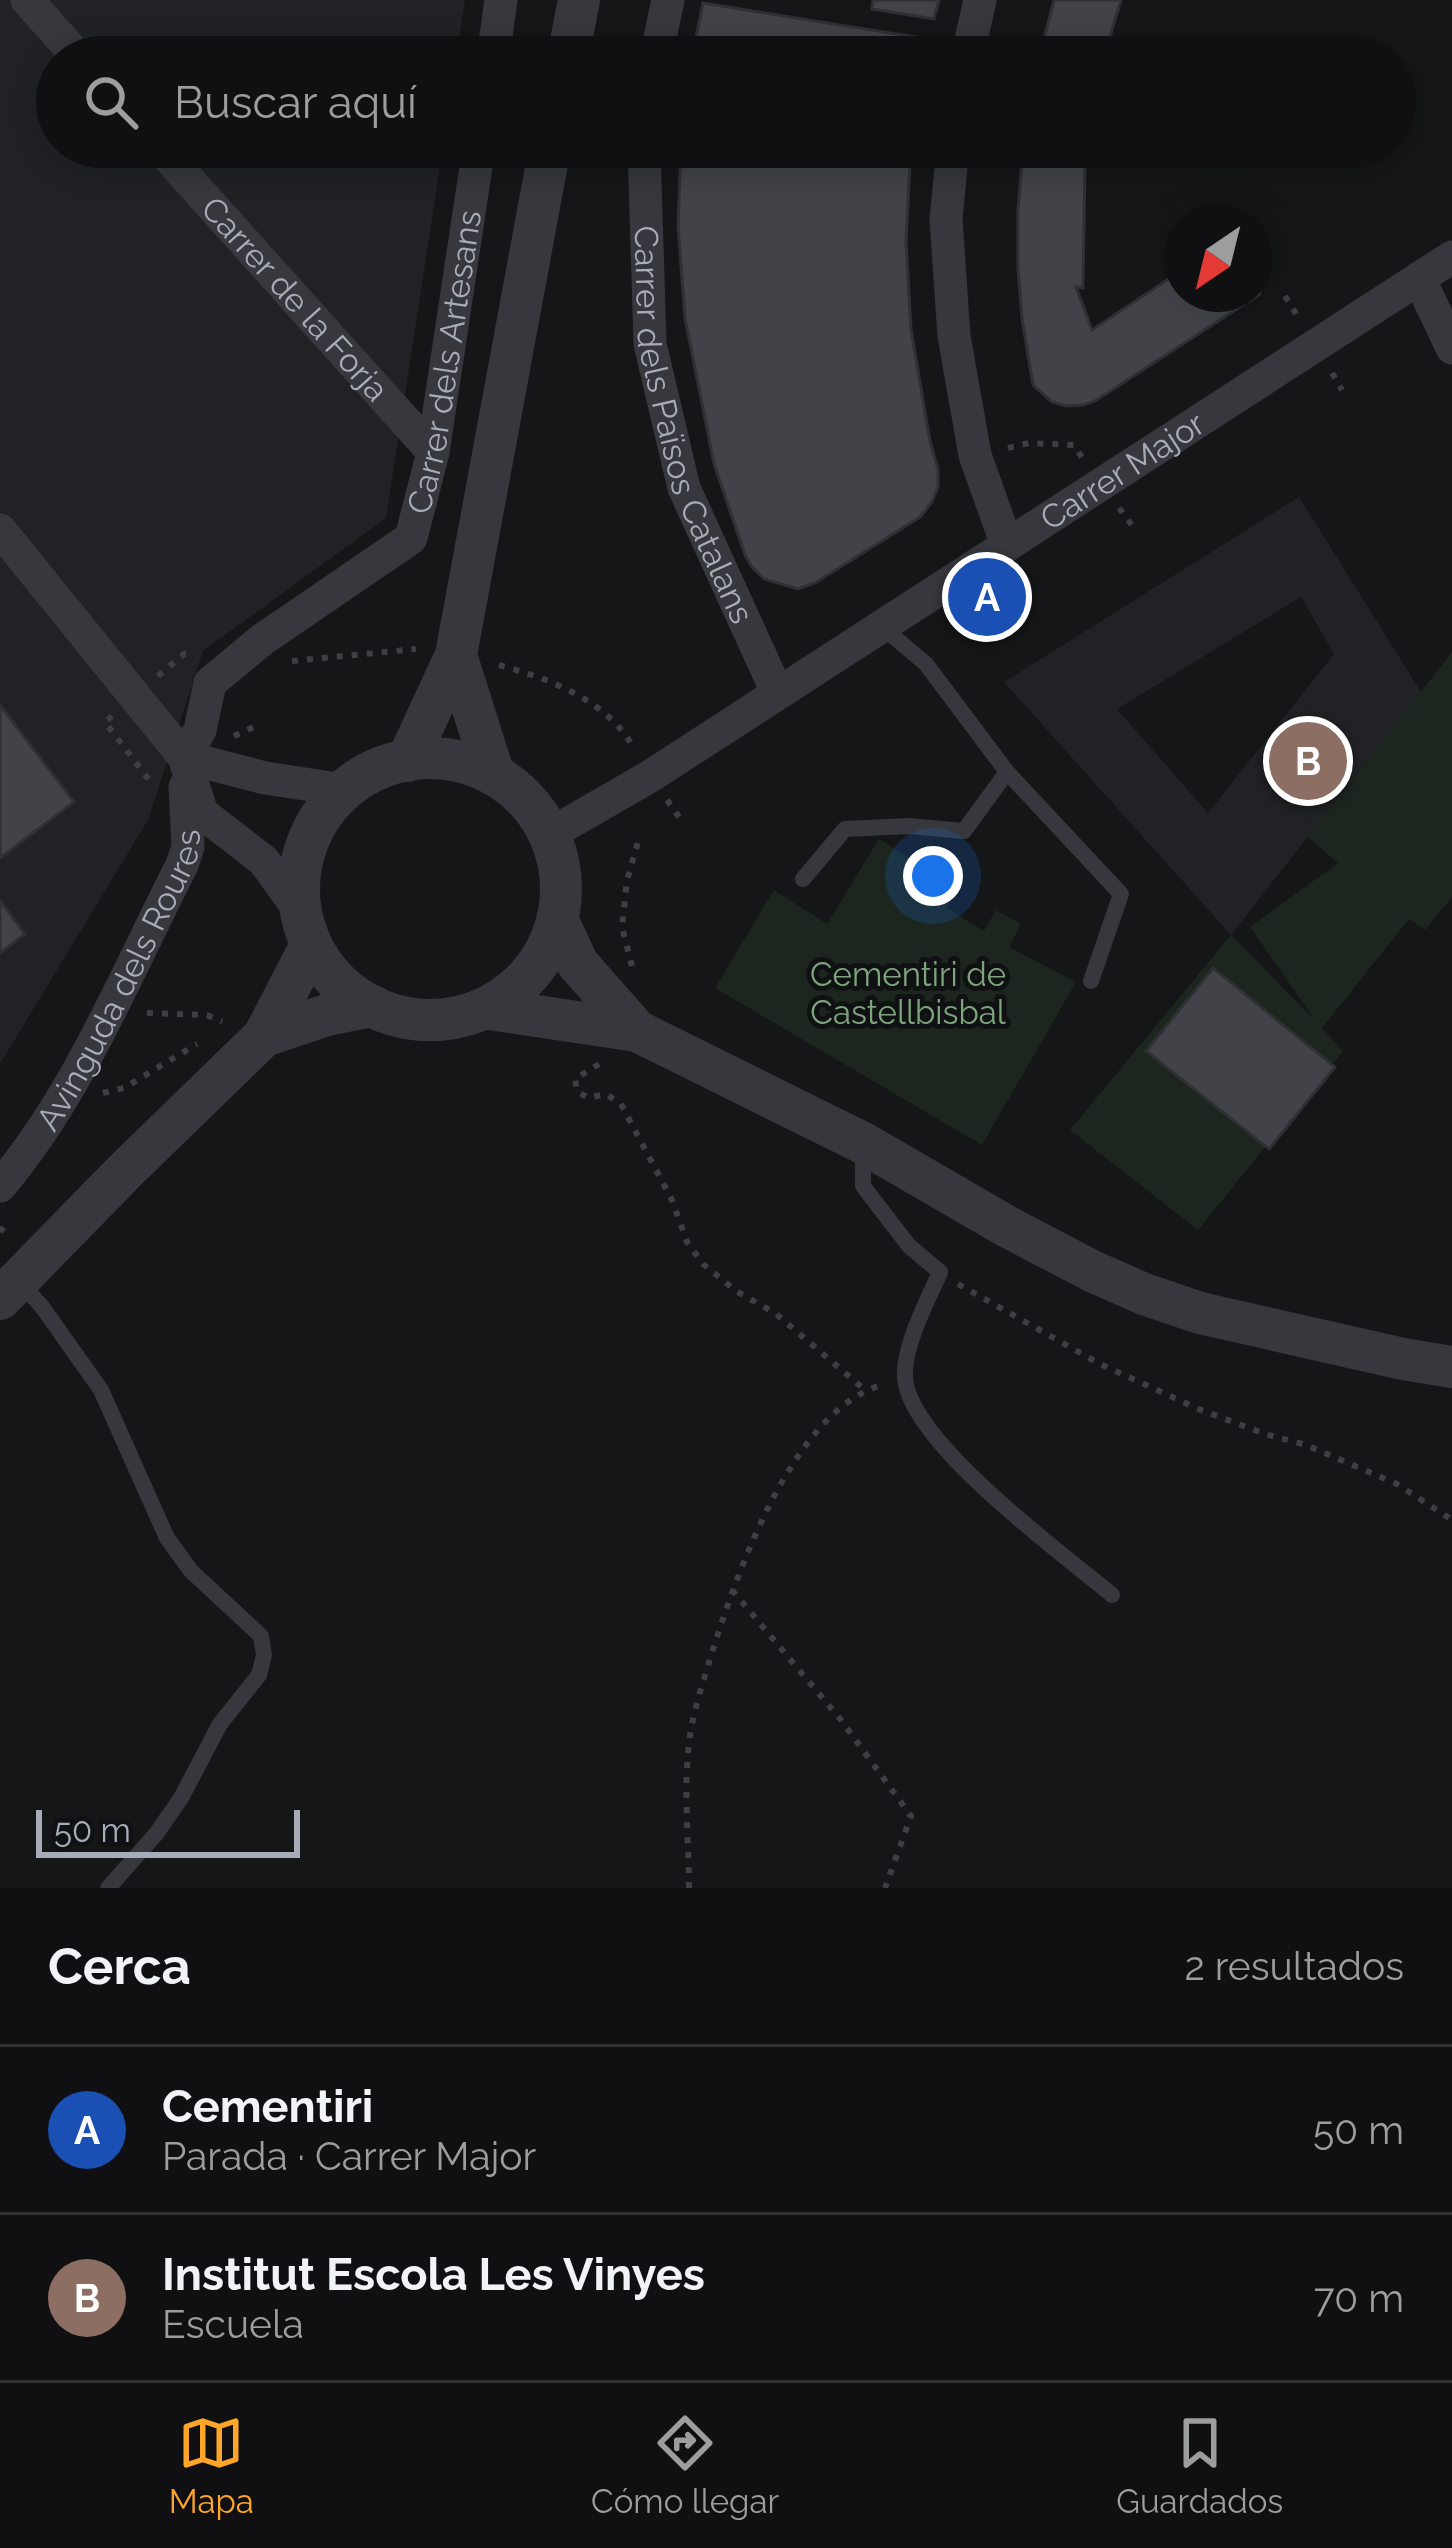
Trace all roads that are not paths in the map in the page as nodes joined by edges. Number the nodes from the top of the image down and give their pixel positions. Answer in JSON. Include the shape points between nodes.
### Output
{"nodes":[{"id":1,"x":27,"y":0,"type":"edge"},
{"id":2,"x":500,"y":0,"type":"edge"},
{"id":3,"x":579,"y":0,"type":"edge"},
{"id":4,"x":668,"y":0,"type":"edge"},
{"id":5,"x":980,"y":0,"type":"edge"},
{"id":6,"x":59,"y":36,"type":"edge"},
{"id":7,"x":496,"y":36,"type":"edge"},
{"id":8,"x":572,"y":36,"type":"edge"},
{"id":9,"x":660,"y":36,"type":"edge"},
{"id":10,"x":972,"y":36,"type":"edge"},
{"id":11,"x":178,"y":168,"type":"edge"},
{"id":12,"x":476,"y":168,"type":"edge"},
{"id":13,"x":546,"y":168,"type":"edge"},
{"id":14,"x":645,"y":168,"type":"edge"},
{"id":15,"x":951,"y":168,"type":"edge"},
{"id":16,"x":1452,"y":257,"type":"edge"},
{"id":17,"x":1419,"y":278,"type":"junction"},
{"id":18,"x":1452,"y":348,"type":"edge"},
{"id":19,"x":433,"y":452,"type":"junction"},
{"id":20,"x":0,"y":530,"type":"edge"},
{"id":21,"x":1007,"y":545,"type":"junction"},
{"id":22,"x":881,"y":626,"type":"junction"},
{"id":23,"x":456,"y":655,"type":"junction"},
{"id":24,"x":777,"y":692,"type":"junction"},
{"id":25,"x":184,"y":757,"type":"junction"},
{"id":26,"x":407,"y":761,"type":"junction"},
{"id":27,"x":1007,"y":772,"type":"junction"},
{"id":28,"x":494,"y":775,"type":"junction"},
{"id":29,"x":344,"y":790,"type":"junction"},
{"id":30,"x":550,"y":834,"type":"junction"},
{"id":31,"x":803,"y":879,"type":"dead end"},
{"id":32,"x":557,"y":919,"type":"junction"},
{"id":33,"x":306,"y":928,"type":"junction"},
{"id":34,"x":1091,"y":981,"type":"dead end"},
{"id":35,"x":373,"y":1006,"type":"junction"},
{"id":36,"x":489,"y":1009,"type":"junction"},
{"id":37,"x":637,"y":1031,"type":"junction"},
{"id":38,"x":264,"y":1036,"type":"junction"},
{"id":39,"x":863,"y":1143,"type":"junction"},
{"id":40,"x":0,"y":1186,"type":"edge"},
{"id":41,"x":9,"y":1290,"type":"edge"},
{"id":42,"x":1452,"y":1367,"type":"edge"},
{"id":43,"x":1112,"y":1595,"type":"dead end"},
{"id":44,"x":108,"y":1888,"type":"edge"}],
"edges":[{"from":1,"to":6,"type":"street"},
{"from":2,"to":7,"type":"street"},
{"from":3,"to":8,"type":"street"},
{"from":4,"to":9,"type":"street"},
{"from":5,"to":10,"type":"street"},
{"from":11,"to":19,"type":"street","name":"Carrer de la Forja"},
{"from":12,"to":19,"type":"street","name":"Carrer dels Artesans"},
{"from":13,"to":23,"type":"street"},
{"from":14,"to":24,"type":"street","name":"Carrer dels Països Catalans","via":[[650,344],[684,488]]},
{"from":15,"to":21,"type":"street","via":[[954,336],[975,455]]},
{"from":16,"to":17,"type":"street","name":"Carrer Major"},
{"from":17,"to":18,"type":"street"},
{"from":17,"to":21,"type":"street","name":"Carrer Major"},
{"from":19,"to":25,"type":"street","name":"Carrer dels Artesans","via":[[411,538],[210,682],[200,730]]},
{"from":20,"to":25,"type":"street"},
{"from":21,"to":22,"type":"street","name":"Carrer Major"},
{"from":22,"to":24,"type":"street","name":"Carrer Major"},
{"from":22,"to":27,"type":"lane","via":[[926,664]]},
{"from":23,"to":26,"type":"street"},
{"from":23,"to":28,"type":"street"},
{"from":24,"to":30,"type":"street","name":"Carrer Major"},
{"from":25,"to":29,"type":"street"},
{"from":25,"to":33,"type":"street","via":[[202,813],[264,861]]},
{"from":25,"to":40,"type":"street","name":"Avinguda dels Roures","via":[[182,865],[74,1077]]},
{"from":26,"to":28,"type":"street","via":[[441,757]]},
{"from":26,"to":29,"type":"street"},
{"from":27,"to":31,"type":"lane","via":[[964,831],[845,829]]},
{"from":27,"to":34,"type":"lane","via":[[1121,894]]},
{"from":28,"to":30,"type":"street"},
{"from":29,"to":33,"type":"street","via":[[308,839],[299,874]]},
{"from":30,"to":32,"type":"street","via":[[561,886]]},
{"from":32,"to":36,"type":"street","via":[[536,967]]},
{"from":32,"to":37,"type":"street","via":[[578,964]]},
{"from":33,"to":35,"type":"street","via":[[336,981]]},
{"from":33,"to":38,"type":"street"},
{"from":35,"to":36,"type":"street","via":[[414,1019]]},
{"from":35,"to":38,"type":"street"},
{"from":36,"to":37,"type":"street"},
{"from":37,"to":39,"type":"street"},
{"from":38,"to":41,"type":"street"},
{"from":39,"to":42,"type":"street","via":[[1144,1294]]},
{"from":39,"to":43,"type":"lane","via":[[863,1186],[940,1272],[904,1379],[916,1408],[972,1476]]},
{"from":41,"to":44,"type":"lane","via":[[43,1308],[101,1390],[167,1538],[191,1571],[261,1636],[259,1675],[220,1724],[156,1834]]}]}
